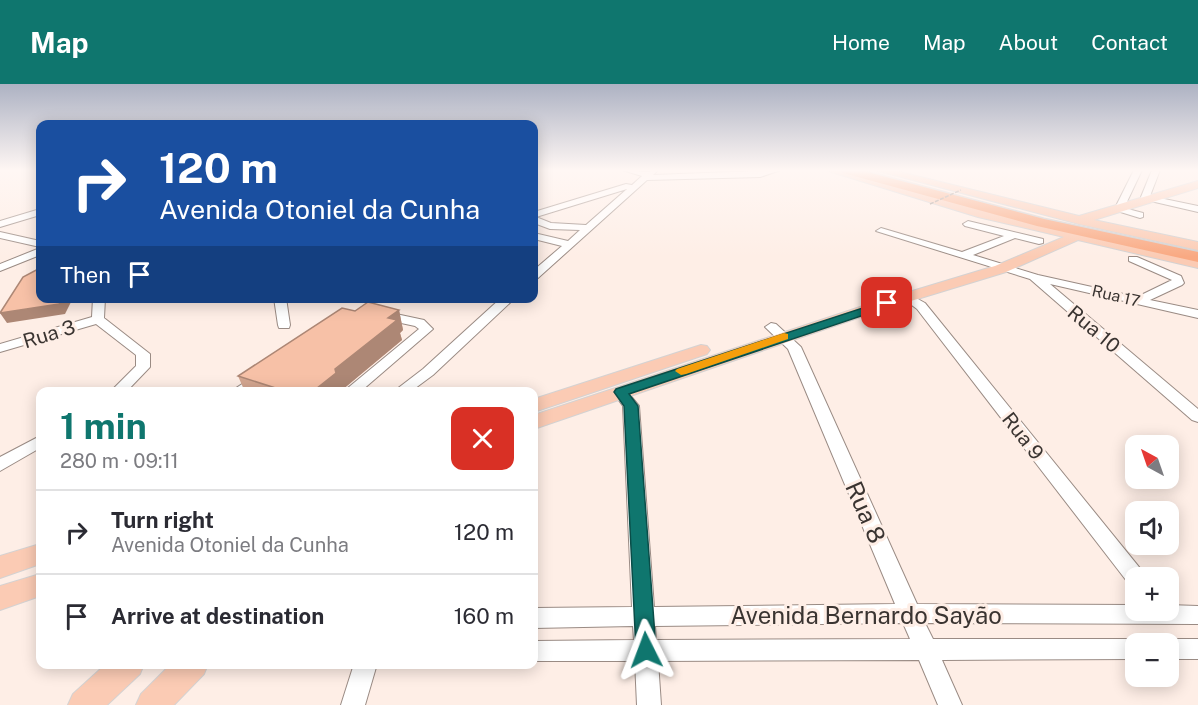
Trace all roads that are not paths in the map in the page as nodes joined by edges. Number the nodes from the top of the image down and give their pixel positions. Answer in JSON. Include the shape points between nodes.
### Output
{"nodes":[{"id":1,"x":579,"y":199,"type":"edge"},
{"id":2,"x":620,"y":199,"type":"edge"},
{"id":3,"x":926,"y":199,"type":"edge"},
{"id":4,"x":954,"y":199,"type":"edge"},
{"id":5,"x":972,"y":199,"type":"edge"},
{"id":6,"x":976,"y":199,"type":"edge"},
{"id":7,"x":1124,"y":199,"type":"edge"},
{"id":8,"x":1150,"y":199,"type":"joint"},
{"id":9,"x":1186,"y":199,"type":"edge"},
{"id":10,"x":1174,"y":203,"type":"junction"},
{"id":11,"x":1198,"y":204,"type":"edge"},
{"id":12,"x":1198,"y":209,"type":"edge"},
{"id":13,"x":1119,"y":210,"type":"junction"},
{"id":14,"x":36,"y":213,"type":"edge"},
{"id":15,"x":538,"y":214,"type":"edge"},
{"id":16,"x":1140,"y":215,"type":"junction"},
{"id":17,"x":538,"y":222,"type":"edge"},
{"id":18,"x":0,"y":224,"type":"edge"},
{"id":19,"x":968,"y":224,"type":"dead end"},
{"id":20,"x":1109,"y":227,"type":"junction"},
{"id":21,"x":565,"y":228,"type":"junction"},
{"id":22,"x":589,"y":228,"type":"junction"},
{"id":23,"x":1076,"y":229,"type":"junction"},
{"id":24,"x":881,"y":231,"type":"dead end"},
{"id":25,"x":1057,"y":233,"type":"junction"},
{"id":26,"x":0,"y":235,"type":"edge"},
{"id":27,"x":1013,"y":235,"type":"junction"},
{"id":28,"x":538,"y":237,"type":"edge"},
{"id":29,"x":551,"y":240,"type":"junction"},
{"id":30,"x":1039,"y":242,"type":"junction"},
{"id":31,"x":36,"y":243,"type":"edge"},
{"id":32,"x":569,"y":244,"type":"junction"},
{"id":33,"x":1198,"y":246,"type":"edge"},
{"id":34,"x":1198,"y":252,"type":"edge"},
{"id":35,"x":36,"y":253,"type":"edge"},
{"id":36,"x":961,"y":255,"type":"junction"},
{"id":37,"x":1198,"y":257,"type":"edge"},
{"id":38,"x":1133,"y":259,"type":"dead end"},
{"id":39,"x":980,"y":262,"type":"junction"},
{"id":40,"x":1198,"y":264,"type":"edge"},
{"id":41,"x":0,"y":268,"type":"edge"},
{"id":42,"x":1002,"y":268,"type":"junction"},
{"id":43,"x":538,"y":272,"type":"edge"},
{"id":44,"x":1034,"y":277,"type":"junction"},
{"id":45,"x":908,"y":297,"type":"junction"},
{"id":46,"x":1137,"y":301,"type":"junction"},
{"id":47,"x":99,"y":303,"type":"edge"},
{"id":48,"x":281,"y":303,"type":"edge"},
{"id":49,"x":504,"y":303,"type":"edge"},
{"id":50,"x":1198,"y":314,"type":"edge"},
{"id":51,"x":366,"y":315,"type":"edge"},
{"id":52,"x":98,"y":319,"type":"junction"},
{"id":53,"x":284,"y":325,"type":"dead end"},
{"id":54,"x":777,"y":332,"type":"junction"},
{"id":55,"x":0,"y":348,"type":"edge"},
{"id":56,"x":266,"y":372,"type":"edge"},
{"id":57,"x":428,"y":372,"type":"junction"},
{"id":58,"x":122,"y":387,"type":"edge"},
{"id":59,"x":244,"y":387,"type":"edge"},
{"id":60,"x":356,"y":387,"type":"edge"},
{"id":61,"x":407,"y":387,"type":"edge"},
{"id":62,"x":417,"y":387,"type":"edge"},
{"id":63,"x":621,"y":392,"type":"junction"},
{"id":64,"x":538,"y":405,"type":"edge"},
{"id":65,"x":1198,"y":417,"type":"edge"},
{"id":66,"x":538,"y":421,"type":"edge"},
{"id":67,"x":36,"y":443,"type":"edge"},
{"id":68,"x":0,"y":465,"type":"edge"},
{"id":69,"x":36,"y":555,"type":"edge"},
{"id":70,"x":0,"y":567,"type":"edge"},
{"id":71,"x":1127,"y":567,"type":"edge"},
{"id":72,"x":36,"y":586,"type":"edge"},
{"id":73,"x":0,"y":598,"type":"edge"},
{"id":74,"x":910,"y":613,"type":"junction"},
{"id":75,"x":1125,"y":613,"type":"edge"},
{"id":76,"x":1179,"y":614,"type":"edge"},
{"id":77,"x":1198,"y":615,"type":"edge"},
{"id":78,"x":644,"y":616,"type":"junction"},
{"id":79,"x":538,"y":618,"type":"edge"},
{"id":80,"x":926,"y":649,"type":"junction"},
{"id":81,"x":1125,"y":649,"type":"edge"},
{"id":82,"x":646,"y":650,"type":"junction"},
{"id":83,"x":538,"y":651,"type":"edge"},
{"id":84,"x":1179,"y":651,"type":"edge"},
{"id":85,"x":1196,"y":652,"type":"edge"},
{"id":86,"x":124,"y":669,"type":"edge"},
{"id":87,"x":188,"y":669,"type":"edge"},
{"id":88,"x":364,"y":669,"type":"edge"},
{"id":89,"x":84,"y":705,"type":"edge"},
{"id":90,"x":152,"y":705,"type":"edge"},
{"id":91,"x":353,"y":705,"type":"edge"},
{"id":92,"x":649,"y":705,"type":"edge"},
{"id":93,"x":950,"y":705,"type":"edge"}],
"edges":[{"from":1,"to":15,"type":"street"},
{"from":2,"to":22,"type":"street"},
{"from":3,"to":25,"type":"main road"},
{"from":4,"to":37,"type":"highway"},
{"from":5,"to":34,"type":"highway"},
{"from":6,"to":23,"type":"main road"},
{"from":7,"to":13,"type":"street"},
{"from":8,"to":10,"type":"street"},
{"from":8,"to":13,"type":"main road"},
{"from":9,"to":10,"type":"main road"},
{"from":10,"to":11,"type":"street"},
{"from":10,"to":12,"type":"street"},
{"from":10,"to":16,"type":"main road"},
{"from":13,"to":16,"type":"street"},
{"from":13,"to":23,"type":"main road"},
{"from":14,"to":18,"type":"street"},
{"from":16,"to":20,"type":"main road"},
{"from":17,"to":21,"type":"street"},
{"from":19,"to":27,"type":"street"},
{"from":20,"to":23,"type":"main road"},
{"from":20,"to":33,"type":"main road"},
{"from":21,"to":22,"type":"street"},
{"from":21,"to":29,"type":"street"},
{"from":22,"to":32,"type":"street"},
{"from":23,"to":25,"type":"main road"},
{"from":23,"to":40,"type":"main road"},
{"from":23,"to":42,"type":"main road","via":[[1059,246]]},
{"from":24,"to":36,"type":"street","name":"Rua 10"},
{"from":25,"to":30,"type":"main road"},
{"from":26,"to":31,"type":"street"},
{"from":27,"to":30,"type":"street"},
{"from":27,"to":36,"type":"street"},
{"from":28,"to":29,"type":"street"},
{"from":29,"to":32,"type":"street"},
{"from":30,"to":39,"type":"main road"},
{"from":32,"to":43,"type":"street"},
{"from":35,"to":41,"type":"street"},
{"from":36,"to":39,"type":"street","name":"Rua 10"},
{"from":38,"to":46,"type":"street","via":[[1178,278],[1178,283]]},
{"from":39,"to":42,"type":"street","name":"Rua 10"},
{"from":39,"to":54,"type":"main road"},
{"from":42,"to":44,"type":"street","name":"Rua 10"},
{"from":42,"to":45,"type":"main road"},
{"from":44,"to":46,"type":"street","name":"Rua 17"},
{"from":44,"to":65,"type":"street","name":"Rua 10"},
{"from":45,"to":54,"type":"main road"},
{"from":45,"to":71,"type":"street","name":"Rua 9","via":[[921,306]]},
{"from":46,"to":50,"type":"street","name":"Rua 17"},
{"from":47,"to":52,"type":"street"},
{"from":48,"to":53,"type":"street"},
{"from":49,"to":57,"type":"street"},
{"from":51,"to":60,"type":"street","via":[[419,323],[427,329]]},
{"from":52,"to":55,"type":"street","name":"Rua 3"},
{"from":52,"to":58,"type":"street","via":[[143,354],[143,367]]},
{"from":54,"to":63,"type":"main road"},
{"from":54,"to":64,"type":"main road"},
{"from":54,"to":74,"type":"street","name":"Rua 8","via":[[794,347]]},
{"from":56,"to":59,"type":"street"},
{"from":57,"to":61,"type":"street"},
{"from":57,"to":62,"type":"street"},
{"from":63,"to":66,"type":"main road"},
{"from":63,"to":78,"type":"street","via":[[631,406]]},
{"from":67,"to":68,"type":"street"},
{"from":69,"to":70,"type":"main road"},
{"from":72,"to":73,"type":"main road"},
{"from":74,"to":75,"type":"street","name":"Avenida Bernardo Sayão"},
{"from":74,"to":78,"type":"street","name":"Avenida Bernardo Sayão"},
{"from":74,"to":80,"type":"street","name":"Rua 8"},
{"from":76,"to":77,"type":"street","name":"Avenida Bernardo Sayão"},
{"from":78,"to":79,"type":"street","name":"Avenida Bernardo Sayão"},
{"from":78,"to":82,"type":"street"},
{"from":80,"to":81,"type":"street","name":"Avenida Bernardo Sayão"},
{"from":80,"to":82,"type":"street","name":"Avenida Bernardo Sayão"},
{"from":80,"to":93,"type":"street","name":"Rua 8"},
{"from":82,"to":83,"type":"street","name":"Avenida Bernardo Sayão"},
{"from":82,"to":92,"type":"street"},
{"from":84,"to":85,"type":"street"},
{"from":86,"to":89,"type":"main road"},
{"from":87,"to":90,"type":"main road"},
{"from":88,"to":91,"type":"street"}]}
